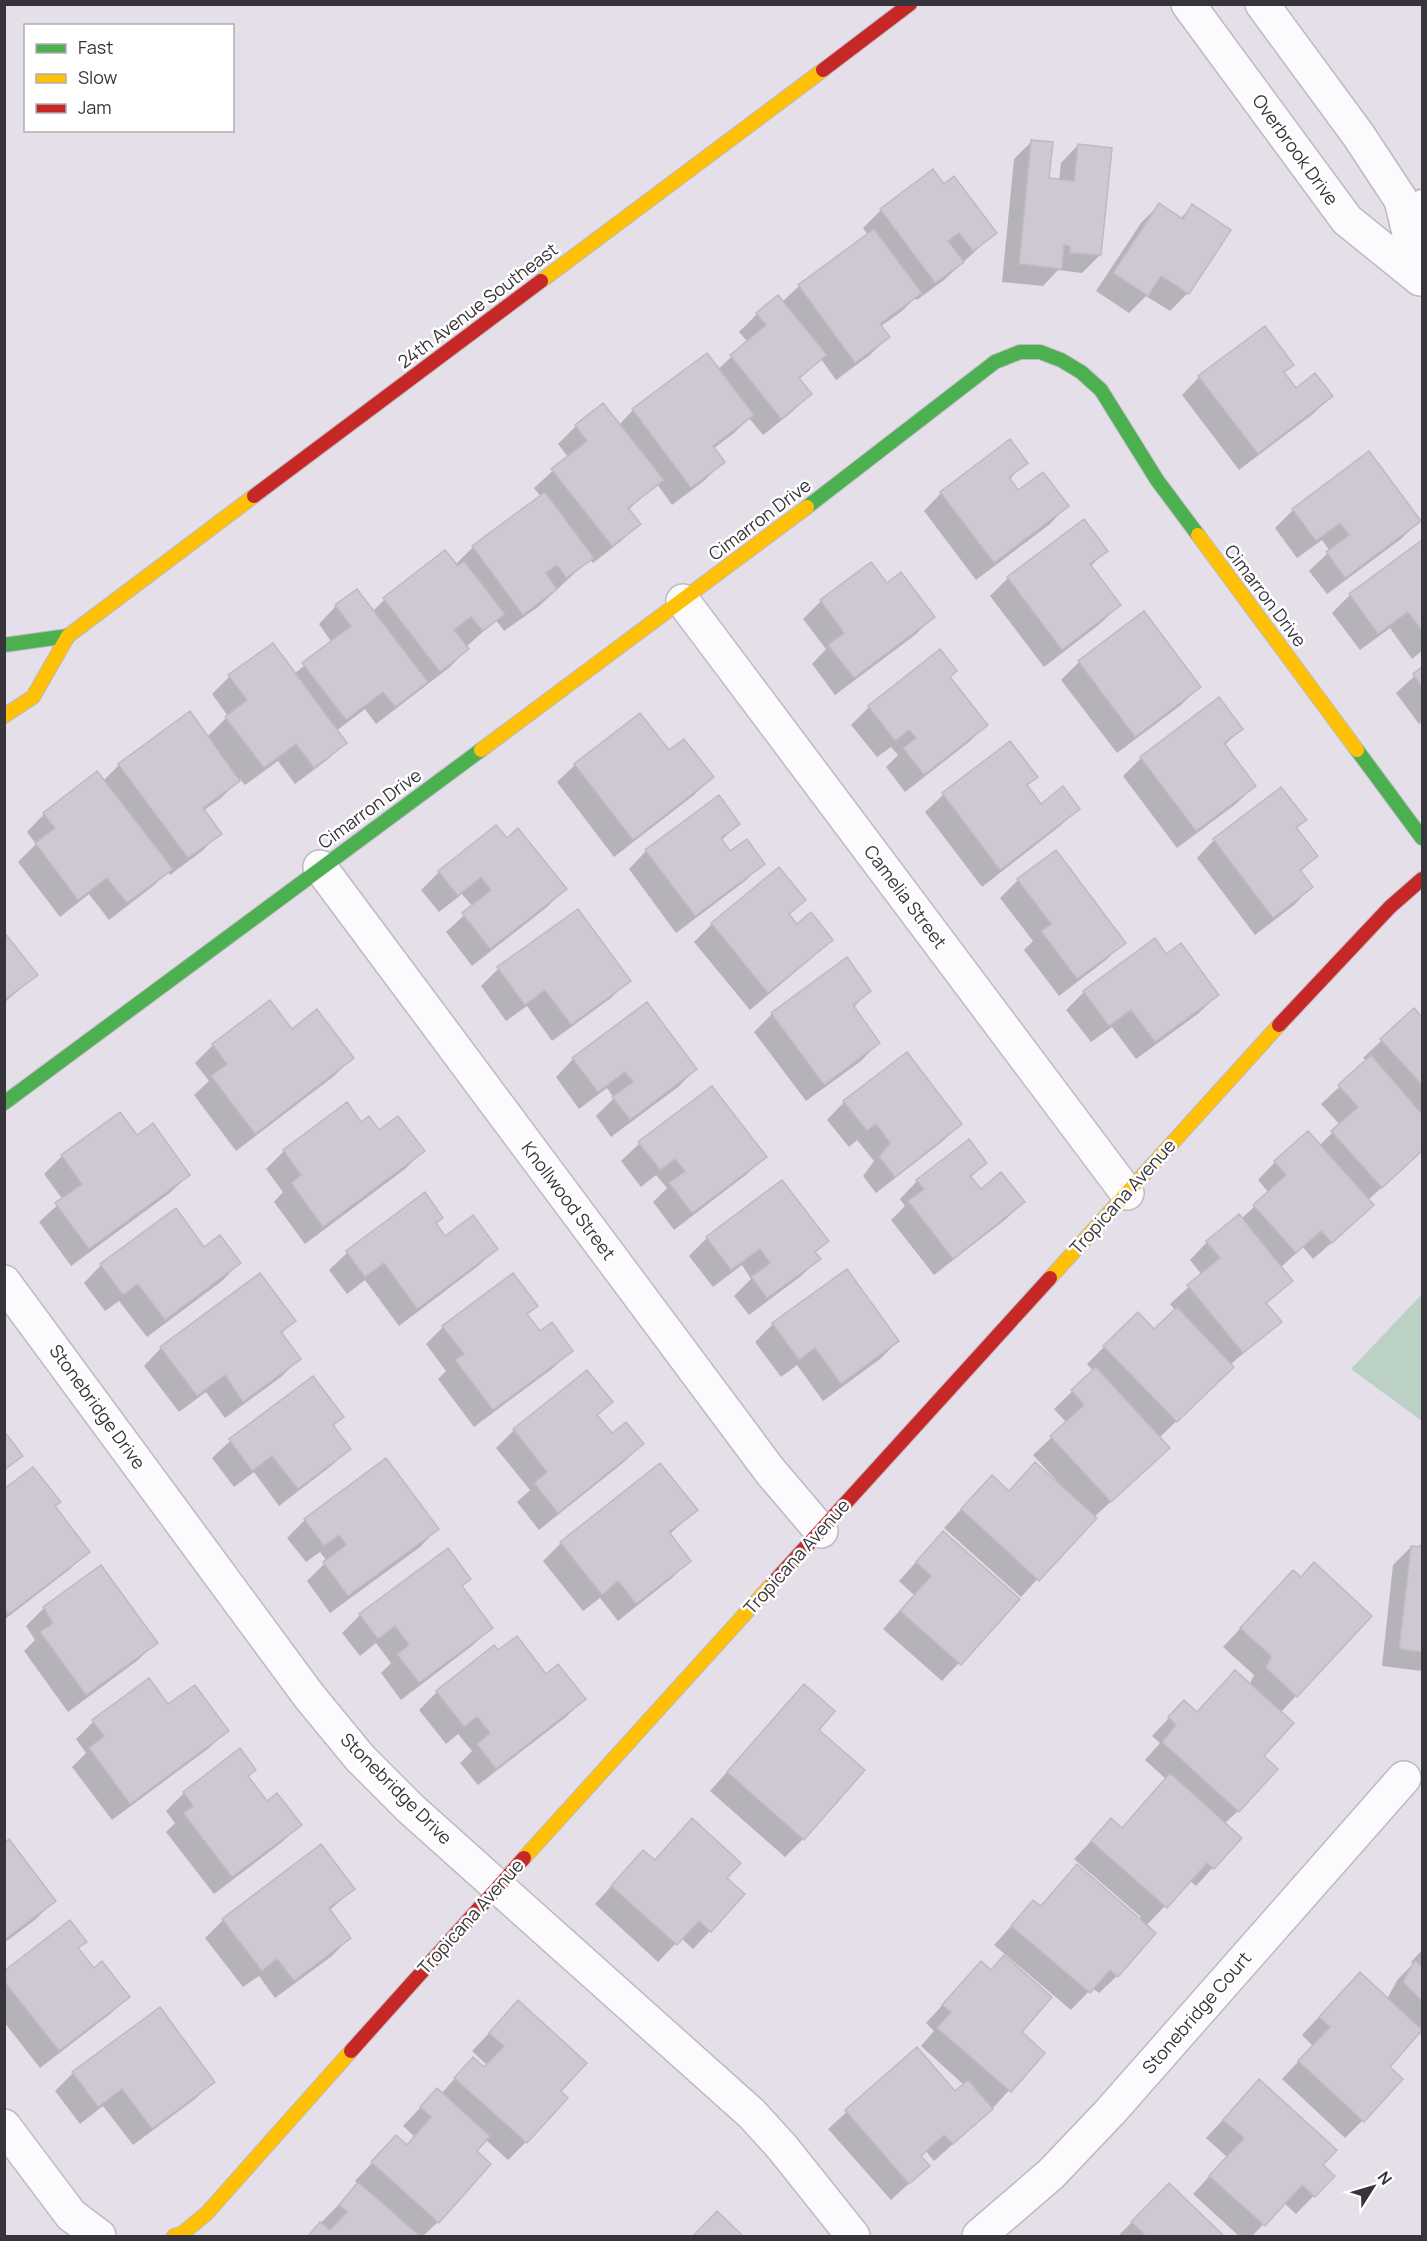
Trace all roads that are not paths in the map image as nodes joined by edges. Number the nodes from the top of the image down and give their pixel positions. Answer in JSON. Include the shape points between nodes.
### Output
{"nodes":[{"id":1,"x":910,"y":4,"type":"edge"},
{"id":2,"x":1188,"y":4,"type":"edge"},
{"id":3,"x":1262,"y":4,"type":"edge"},
{"id":4,"x":1413,"y":207,"type":"edge"},
{"id":5,"x":1421,"y":281,"type":"edge"},
{"id":6,"x":683,"y":601,"type":"junction"},
{"id":7,"x":68,"y":636,"type":"junction"},
{"id":8,"x":4,"y":645,"type":"edge"},
{"id":9,"x":4,"y":716,"type":"edge"},
{"id":10,"x":1422,"y":838,"type":"edge"},
{"id":11,"x":320,"y":867,"type":"junction"},
{"id":12,"x":1422,"y":879,"type":"edge"},
{"id":13,"x":4,"y":1102,"type":"edge"},
{"id":14,"x":1127,"y":1192,"type":"junction"},
{"id":15,"x":4,"y":1282,"type":"edge"},
{"id":16,"x":821,"y":1531,"type":"junction"},
{"id":17,"x":1404,"y":1778,"type":"dead end"},
{"id":18,"x":497,"y":1887,"type":"junction"},
{"id":19,"x":4,"y":2126,"type":"edge"},
{"id":20,"x":99,"y":2236,"type":"edge"},
{"id":21,"x":174,"y":2236,"type":"edge"},
{"id":22,"x":853,"y":2236,"type":"edge"},
{"id":23,"x":979,"y":2236,"type":"edge"}],
"edges":[{"from":1,"to":7,"type":"street","name":"24th Avenue Southeast"},
{"from":2,"to":5,"type":"street","name":"Overbrook Drive","via":[[1347,220]]},
{"from":3,"to":4,"type":"street","name":"Overbrook Drive","via":[[1401,200]]},
{"from":4,"to":5,"type":"street","name":"Overbrook Drive"},
{"from":6,"to":10,"type":"street","name":"Cimarron Drive","via":[[995,362],[1020,352],[1040,352],[1081,372],[1101,390],[1157,480]]},
{"from":6,"to":11,"type":"street","name":"Cimarron Drive"},
{"from":6,"to":14,"type":"street","name":"Camelia Street"},
{"from":7,"to":8,"type":"street","name":"24th Avenue Southeast"},
{"from":7,"to":9,"type":"street","name":"24th Avenue Southeast","via":[[33,697]]},
{"from":11,"to":13,"type":"street","name":"Cimarron Drive"},
{"from":11,"to":16,"type":"street","name":"Knollwood Street","via":[[770,1471]]},
{"from":12,"to":14,"type":"street","name":"Tropicana Avenue","via":[[1309,992]]},
{"from":14,"to":16,"type":"street","name":"Tropicana Avenue"},
{"from":15,"to":18,"type":"street","name":"Stonebridge Drive","via":[[309,1696],[360,1758]]},
{"from":16,"to":18,"type":"street","name":"Tropicana Avenue"},
{"from":17,"to":23,"type":"street","name":"Stonebridge Court","via":[[1110,2112],[1051,2174]]},
{"from":18,"to":21,"type":"street","name":"Tropicana Avenue","via":[[207,2213]]},
{"from":18,"to":22,"type":"street","name":"Stonebridge Drive","via":[[752,2114]]},
{"from":19,"to":20,"type":"street","via":[[71,2215]]}]}
